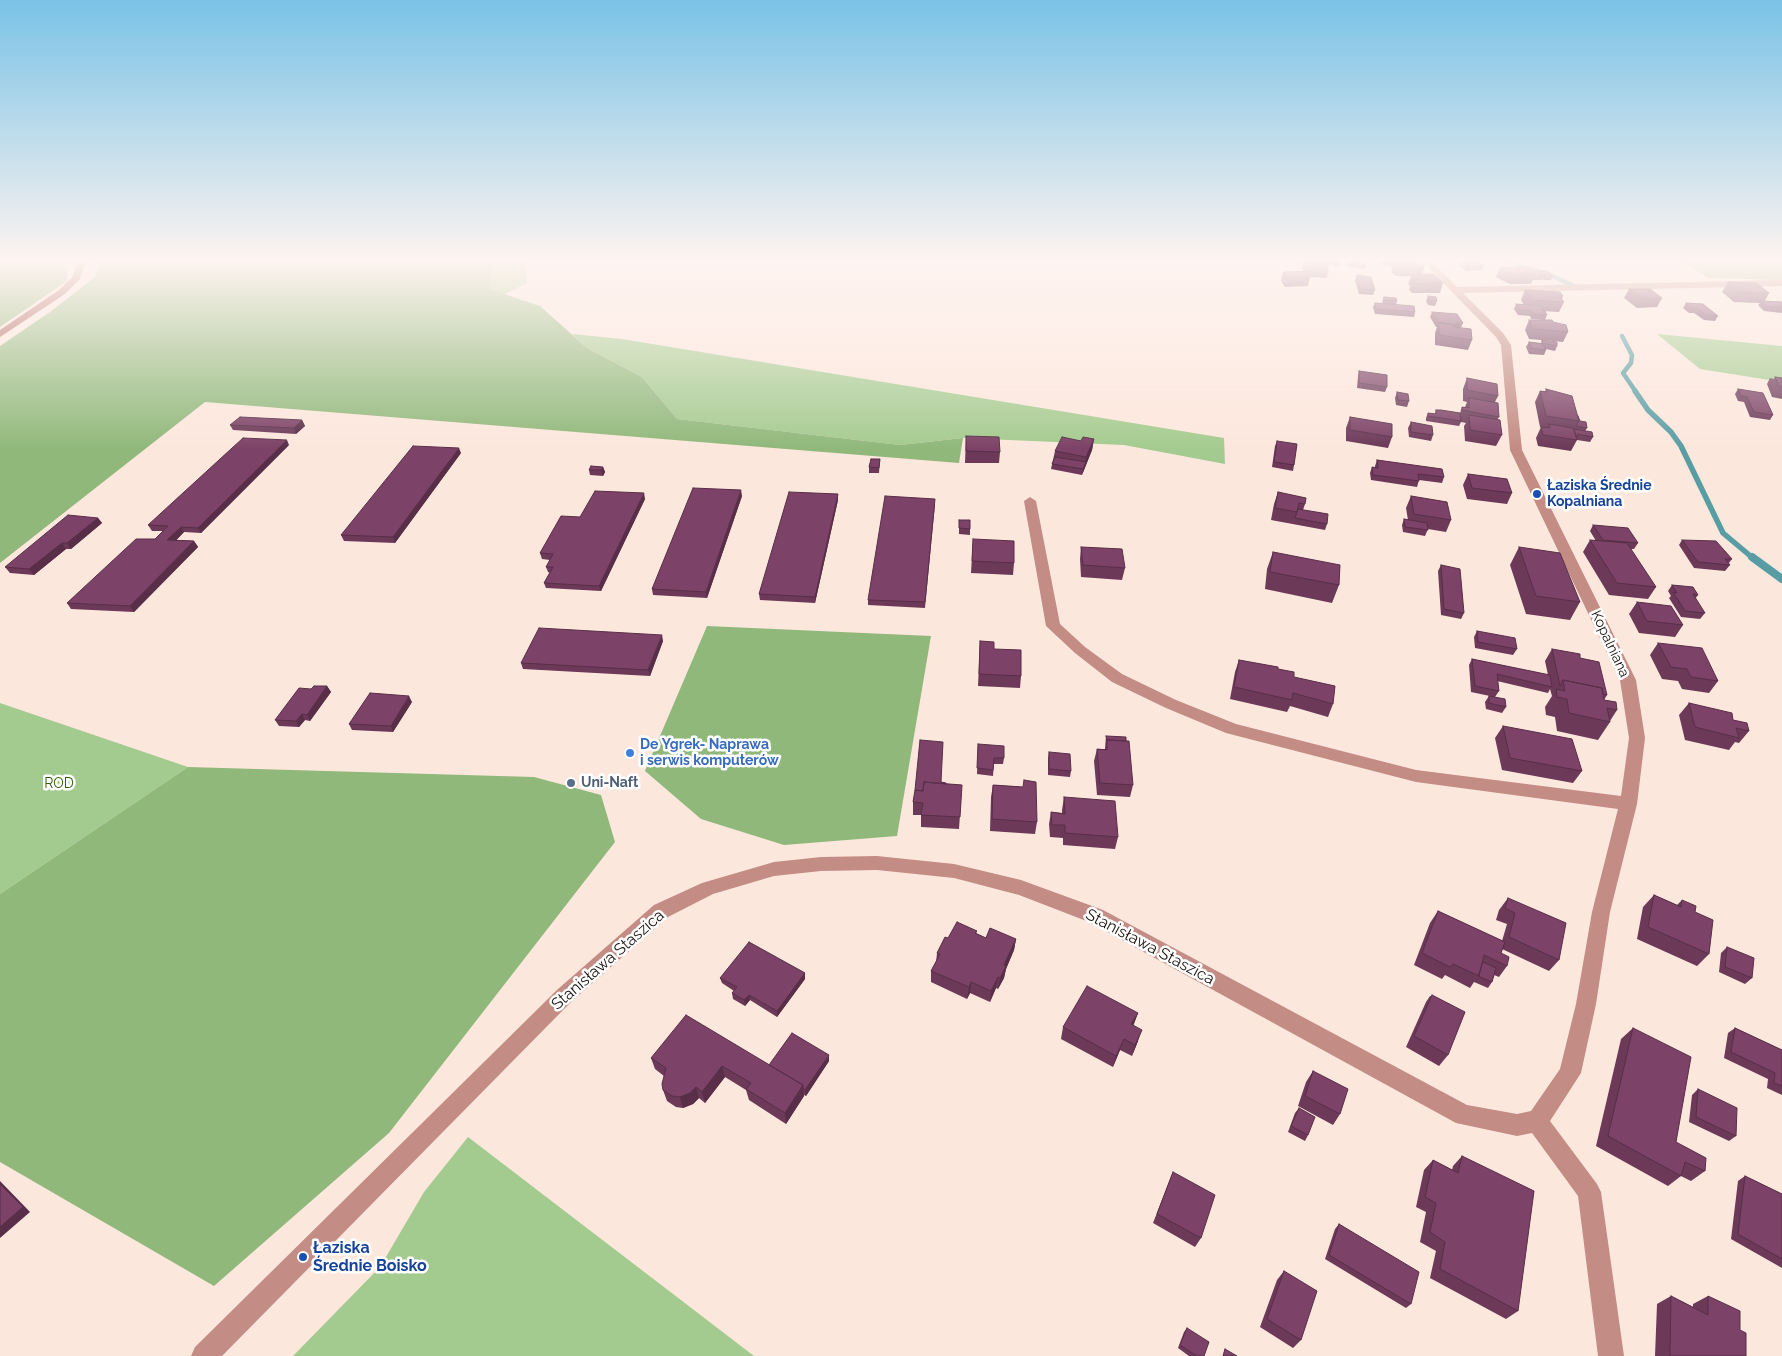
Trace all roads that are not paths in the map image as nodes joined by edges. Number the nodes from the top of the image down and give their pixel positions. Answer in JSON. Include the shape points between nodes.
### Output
{"nodes":[{"id":1,"x":17,"y":322,"type":"edge"},
{"id":2,"x":1488,"y":322,"type":"edge"},
{"id":3,"x":0,"y":334,"type":"edge"},
{"id":4,"x":1030,"y":501,"type":"dead end"},
{"id":5,"x":1628,"y":804,"type":"junction"},
{"id":6,"x":1537,"y":1121,"type":"junction"},
{"id":7,"x":204,"y":1356,"type":"edge"},
{"id":8,"x":1611,"y":1356,"type":"edge"}],
"edges":[{"from":1,"to":3,"type":"street"},
{"from":2,"to":5,"type":"street","name":"Kopalniana","via":[[1506,345],[1516,450],[1628,680],[1637,738]]},
{"from":4,"to":5,"type":"street","via":[[1053,626],[1117,678],[1232,729],[1416,776]]},
{"from":5,"to":6,"type":"street","name":"Kopalniana","via":[[1601,912],[1586,1004],[1570,1073]]},
{"from":6,"to":7,"type":"street","name":"Stanisława Staszica","via":[[1517,1125],[1464,1115],[1096,916],[1021,888],[954,871],[877,863],[774,869],[708,888],[660,911],[565,995]]},
{"from":6,"to":8,"type":"street","via":[[1589,1192]]}]}
